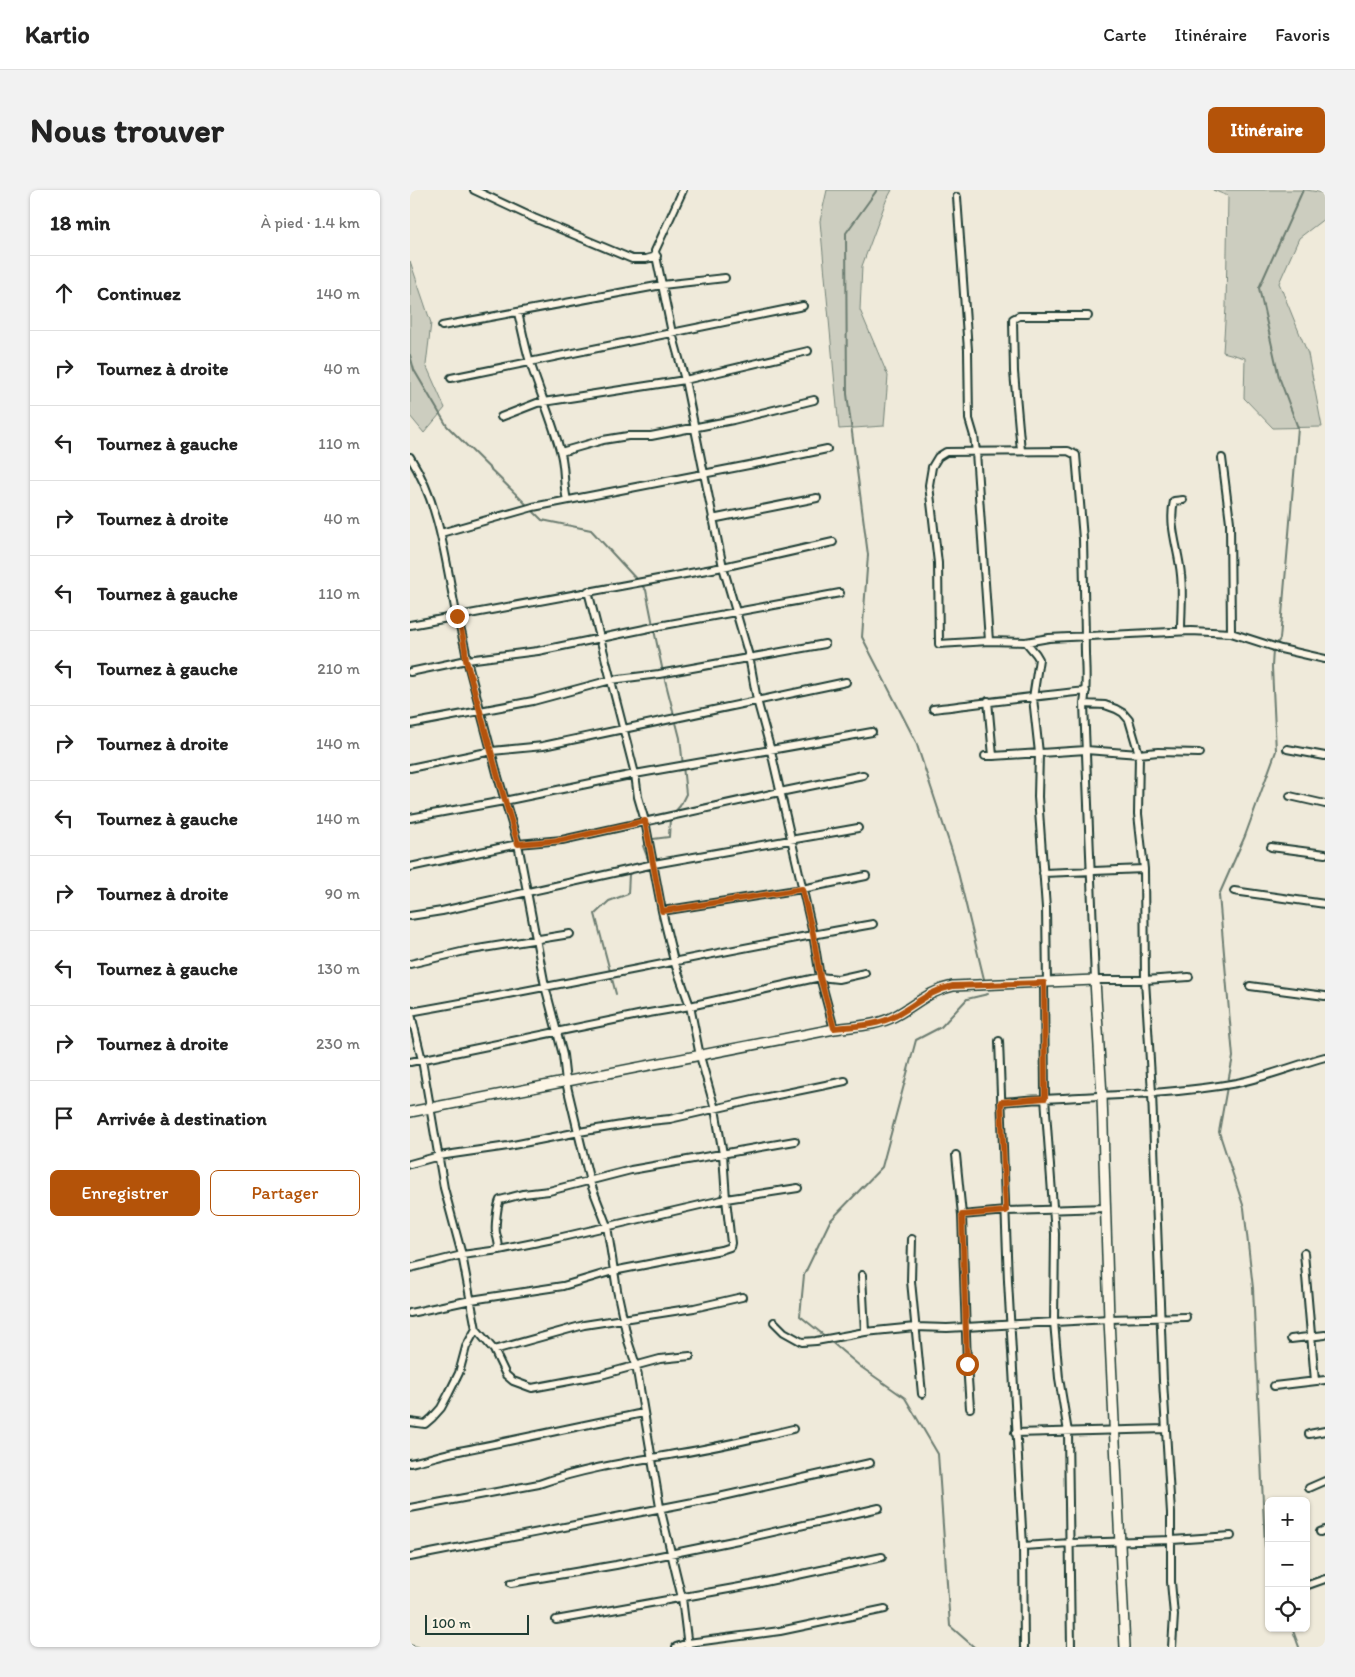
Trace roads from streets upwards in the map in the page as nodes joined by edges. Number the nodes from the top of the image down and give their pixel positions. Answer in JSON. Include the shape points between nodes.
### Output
{"nodes":[{"id":1,"x":474,"y":190,"type":"edge"},
{"id":2,"x":683,"y":190,"type":"edge"},
{"id":3,"x":957,"y":197,"type":"dead end"},
{"id":4,"x":657,"y":256,"type":"junction"},
{"id":5,"x":725,"y":278,"type":"dead end"},
{"id":6,"x":662,"y":285,"type":"junction"},
{"id":7,"x":803,"y":306,"type":"dead end"},
{"id":8,"x":518,"y":313,"type":"junction"},
{"id":9,"x":1088,"y":316,"type":"dead end"},
{"id":10,"x":442,"y":326,"type":"dead end"},
{"id":11,"x":672,"y":333,"type":"junction"},
{"id":12,"x":808,"y":351,"type":"dead end"},
{"id":13,"x":530,"y":361,"type":"junction"},
{"id":14,"x":451,"y":378,"type":"dead end"},
{"id":15,"x":685,"y":380,"type":"junction"},
{"id":16,"x":814,"y":400,"type":"dead end"},
{"id":17,"x":546,"y":402,"type":"junction"},
{"id":18,"x":501,"y":417,"type":"dead end"},
{"id":19,"x":695,"y":428,"type":"junction"},
{"id":20,"x":827,"y":449,"type":"dead end"},
{"id":21,"x":1020,"y":451,"type":"junction"},
{"id":22,"x":561,"y":452,"type":"junction"},
{"id":23,"x":976,"y":452,"type":"junction"},
{"id":24,"x":410,"y":458,"type":"edge"},
{"id":25,"x":1222,"y":458,"type":"dead end"},
{"id":26,"x":705,"y":473,"type":"junction"},
{"id":27,"x":816,"y":498,"type":"dead end"},
{"id":28,"x":567,"y":500,"type":"junction"},
{"id":29,"x":1183,"y":500,"type":"dead end"},
{"id":30,"x":712,"y":519,"type":"junction"},
{"id":31,"x":441,"y":533,"type":"junction"},
{"id":32,"x":833,"y":542,"type":"dead end"},
{"id":33,"x":723,"y":567,"type":"junction"},
{"id":34,"x":588,"y":591,"type":"junction"},
{"id":35,"x":840,"y":593,"type":"dead end"},
{"id":36,"x":737,"y":612,"type":"junction"},
{"id":37,"x":457,"y":616,"type":"junction"},
{"id":38,"x":410,"y":626,"type":"edge"},
{"id":39,"x":1181,"y":631,"type":"junction"},
{"id":40,"x":1231,"y":633,"type":"junction"},
{"id":41,"x":1085,"y":636,"type":"junction"},
{"id":42,"x":600,"y":639,"type":"junction"},
{"id":43,"x":989,"y":641,"type":"junction"},
{"id":44,"x":1026,"y":642,"type":"junction"},
{"id":45,"x":825,"y":644,"type":"dead end"},
{"id":46,"x":749,"y":656,"type":"junction"},
{"id":47,"x":1325,"y":659,"type":"edge"},
{"id":48,"x":466,"y":660,"type":"junction"},
{"id":49,"x":410,"y":672,"type":"edge"},
{"id":50,"x":611,"y":680,"type":"junction"},
{"id":51,"x":846,"y":682,"type":"dead end"},
{"id":52,"x":1086,"y":691,"type":"junction"},
{"id":53,"x":1033,"y":698,"type":"junction"},
{"id":54,"x":757,"y":700,"type":"junction"},
{"id":55,"x":988,"y":701,"type":"junction"},
{"id":56,"x":1084,"y":704,"type":"junction"},
{"id":57,"x":933,"y":709,"type":"dead end"},
{"id":58,"x":481,"y":710,"type":"junction"},
{"id":59,"x":410,"y":724,"type":"edge"},
{"id":60,"x":623,"y":729,"type":"junction"},
{"id":61,"x":872,"y":732,"type":"dead end"},
{"id":62,"x":1287,"y":749,"type":"dead end"},
{"id":63,"x":771,"y":750,"type":"junction"},
{"id":64,"x":1086,"y":750,"type":"junction"},
{"id":65,"x":492,"y":751,"type":"junction"},
{"id":66,"x":1039,"y":753,"type":"junction"},
{"id":67,"x":1199,"y":753,"type":"dead end"},
{"id":68,"x":1139,"y":754,"type":"junction"},
{"id":69,"x":985,"y":756,"type":"dead end"},
{"id":70,"x":993,"y":756,"type":"junction"},
{"id":71,"x":1325,"y":756,"type":"edge"},
{"id":72,"x":410,"y":768,"type":"edge"},
{"id":73,"x":635,"y":774,"type":"junction"},
{"id":74,"x":863,"y":776,"type":"dead end"},
{"id":75,"x":780,"y":792,"type":"junction"},
{"id":76,"x":1290,"y":796,"type":"dead end"},
{"id":77,"x":504,"y":801,"type":"junction"},
{"id":78,"x":1325,"y":804,"type":"edge"},
{"id":79,"x":410,"y":818,"type":"edge"},
{"id":80,"x":645,"y":821,"type":"junction"},
{"id":81,"x":858,"y":828,"type":"dead end"},
{"id":82,"x":791,"y":840,"type":"junction"},
{"id":83,"x":518,"y":844,"type":"junction"},
{"id":84,"x":1271,"y":846,"type":"dead end"},
{"id":85,"x":1325,"y":854,"type":"edge"},
{"id":86,"x":654,"y":864,"type":"junction"},
{"id":87,"x":410,"y":868,"type":"edge"},
{"id":88,"x":1144,"y":869,"type":"junction"},
{"id":89,"x":1091,"y":870,"type":"junction"},
{"id":90,"x":1043,"y":873,"type":"junction"},
{"id":91,"x":866,"y":876,"type":"dead end"},
{"id":92,"x":802,"y":889,"type":"junction"},
{"id":93,"x":1234,"y":891,"type":"dead end"},
{"id":94,"x":528,"y":892,"type":"junction"},
{"id":95,"x":1325,"y":904,"type":"edge"},
{"id":96,"x":662,"y":911,"type":"junction"},
{"id":97,"x":410,"y":916,"type":"edge"},
{"id":98,"x":873,"y":924,"type":"dead end"},
{"id":99,"x":570,"y":934,"type":"dead end"},
{"id":100,"x":813,"y":934,"type":"junction"},
{"id":101,"x":535,"y":938,"type":"junction"},
{"id":102,"x":674,"y":961,"type":"junction"},
{"id":103,"x":410,"y":964,"type":"edge"},
{"id":104,"x":865,"y":973,"type":"dead end"},
{"id":105,"x":820,"y":977,"type":"junction"},
{"id":106,"x":1188,"y":977,"type":"dead end"},
{"id":107,"x":1095,"y":980,"type":"junction"},
{"id":108,"x":1145,"y":980,"type":"junction"},
{"id":109,"x":1046,"y":983,"type":"junction"},
{"id":110,"x":544,"y":986,"type":"junction"},
{"id":111,"x":1250,"y":986,"type":"dead end"},
{"id":112,"x":1325,"y":996,"type":"edge"},
{"id":113,"x":690,"y":1006,"type":"junction"},
{"id":114,"x":410,"y":1011,"type":"edge"},
{"id":115,"x":834,"y":1028,"type":"junction"},
{"id":116,"x":555,"y":1031,"type":"junction"},
{"id":117,"x":999,"y":1041,"type":"dead end"},
{"id":118,"x":700,"y":1056,"type":"junction"},
{"id":119,"x":1325,"y":1057,"type":"edge"},
{"id":120,"x":422,"y":1060,"type":"junction"},
{"id":121,"x":410,"y":1062,"type":"edge"},
{"id":122,"x":845,"y":1081,"type":"dead end"},
{"id":123,"x":566,"y":1082,"type":"junction"},
{"id":124,"x":1152,"y":1093,"type":"junction"},
{"id":125,"x":1102,"y":1096,"type":"junction"},
{"id":126,"x":1045,"y":1098,"type":"junction"},
{"id":127,"x":1001,"y":1102,"type":"junction"},
{"id":128,"x":430,"y":1107,"type":"junction"},
{"id":129,"x":715,"y":1109,"type":"junction"},
{"id":130,"x":410,"y":1112,"type":"edge"},
{"id":131,"x":579,"y":1132,"type":"junction"},
{"id":132,"x":796,"y":1141,"type":"dead end"},
{"id":133,"x":723,"y":1154,"type":"junction"},
{"id":134,"x":956,"y":1155,"type":"dead end"},
{"id":135,"x":439,"y":1156,"type":"junction"},
{"id":136,"x":410,"y":1164,"type":"edge"},
{"id":137,"x":590,"y":1182,"type":"junction"},
{"id":138,"x":798,"y":1188,"type":"dead end"},
{"id":139,"x":726,"y":1199,"type":"junction"},
{"id":140,"x":1106,"y":1208,"type":"junction"},
{"id":141,"x":1006,"y":1211,"type":"junction"},
{"id":142,"x":1054,"y":1211,"type":"junction"},
{"id":143,"x":962,"y":1215,"type":"junction"},
{"id":144,"x":607,"y":1226,"type":"junction"},
{"id":145,"x":912,"y":1239,"type":"dead end"},
{"id":146,"x":499,"y":1250,"type":"junction"},
{"id":147,"x":1304,"y":1253,"type":"dead end"},
{"id":148,"x":462,"y":1255,"type":"junction"},
{"id":149,"x":410,"y":1268,"type":"edge"},
{"id":150,"x":613,"y":1271,"type":"junction"},
{"id":151,"x":862,"y":1275,"type":"dead end"},
{"id":152,"x":742,"y":1297,"type":"dead end"},
{"id":153,"x":471,"y":1300,"type":"junction"},
{"id":154,"x":410,"y":1313,"type":"edge"},
{"id":155,"x":1186,"y":1317,"type":"dead end"},
{"id":156,"x":1162,"y":1318,"type":"junction"},
{"id":157,"x":624,"y":1319,"type":"junction"},
{"id":158,"x":1109,"y":1319,"type":"junction"},
{"id":159,"x":774,"y":1322,"type":"dead end"},
{"id":160,"x":1054,"y":1322,"type":"junction"},
{"id":161,"x":1011,"y":1324,"type":"junction"},
{"id":162,"x":915,"y":1327,"type":"junction"},
{"id":163,"x":966,"y":1327,"type":"junction"},
{"id":164,"x":476,"y":1328,"type":"junction"},
{"id":165,"x":865,"y":1332,"type":"junction"},
{"id":166,"x":1325,"y":1334,"type":"edge"},
{"id":167,"x":1312,"y":1336,"type":"junction"},
{"id":168,"x":1291,"y":1339,"type":"dead end"},
{"id":169,"x":494,"y":1350,"type":"junction"},
{"id":170,"x":690,"y":1356,"type":"dead end"},
{"id":171,"x":636,"y":1365,"type":"junction"},
{"id":172,"x":1325,"y":1380,"type":"edge"},
{"id":173,"x":1315,"y":1381,"type":"junction"},
{"id":174,"x":1274,"y":1386,"type":"dead end"},
{"id":175,"x":922,"y":1394,"type":"dead end"},
{"id":176,"x":970,"y":1408,"type":"dead end"},
{"id":177,"x":644,"y":1413,"type":"junction"},
{"id":178,"x":410,"y":1422,"type":"edge"},
{"id":179,"x":793,"y":1429,"type":"dead end"},
{"id":180,"x":1166,"y":1429,"type":"junction"},
{"id":181,"x":1114,"y":1430,"type":"junction"},
{"id":182,"x":1325,"y":1431,"type":"edge"},
{"id":183,"x":1068,"y":1432,"type":"junction"},
{"id":184,"x":1016,"y":1434,"type":"junction"},
{"id":185,"x":1309,"y":1434,"type":"dead end"},
{"id":186,"x":651,"y":1458,"type":"junction"},
{"id":187,"x":410,"y":1463,"type":"edge"},
{"id":188,"x":870,"y":1463,"type":"dead end"},
{"id":189,"x":1325,"y":1481,"type":"edge"},
{"id":190,"x":1309,"y":1488,"type":"dead end"},
{"id":191,"x":660,"y":1507,"type":"junction"},
{"id":192,"x":410,"y":1508,"type":"edge"},
{"id":193,"x":880,"y":1508,"type":"dead end"},
{"id":194,"x":1231,"y":1536,"type":"dead end"},
{"id":195,"x":1172,"y":1540,"type":"junction"},
{"id":196,"x":1119,"y":1542,"type":"junction"},
{"id":197,"x":1071,"y":1543,"type":"junction"},
{"id":198,"x":1023,"y":1546,"type":"junction"},
{"id":199,"x":671,"y":1553,"type":"junction"},
{"id":200,"x":410,"y":1557,"type":"edge"},
{"id":201,"x":882,"y":1557,"type":"dead end"},
{"id":202,"x":1325,"y":1579,"type":"edge"},
{"id":203,"x":511,"y":1583,"type":"dead end"},
{"id":204,"x":1310,"y":1584,"type":"edge"},
{"id":205,"x":682,"y":1598,"type":"junction"},
{"id":206,"x":885,"y":1610,"type":"dead end"},
{"id":207,"x":556,"y":1620,"type":"dead end"},
{"id":208,"x":688,"y":1645,"type":"edge"},
{"id":209,"x":676,"y":1647,"type":"edge"},
{"id":210,"x":1024,"y":1647,"type":"edge"},
{"id":211,"x":1071,"y":1647,"type":"edge"},
{"id":212,"x":1125,"y":1647,"type":"edge"},
{"id":213,"x":1172,"y":1647,"type":"edge"}],
"edges":[{"from":1,"to":4,"type":"street","via":[[632,259]]},
{"from":2,"to":4,"type":"street","via":[[655,251]]},
{"from":3,"to":23,"type":"street","via":[[968,350],[969,419]]},
{"from":4,"to":6,"type":"street"},
{"from":5,"to":6,"type":"street"},
{"from":6,"to":8,"type":"street"},
{"from":6,"to":11,"type":"street"},
{"from":7,"to":11,"type":"street"},
{"from":8,"to":10,"type":"street"},
{"from":8,"to":13,"type":"street"},
{"from":9,"to":21,"type":"street","via":[[1019,316],[1013,319]]},
{"from":11,"to":13,"type":"street"},
{"from":11,"to":15,"type":"street"},
{"from":12,"to":15,"type":"street"},
{"from":13,"to":14,"type":"street"},
{"from":13,"to":17,"type":"street"},
{"from":15,"to":17,"type":"street"},
{"from":15,"to":19,"type":"street"},
{"from":16,"to":19,"type":"street"},
{"from":17,"to":18,"type":"street"},
{"from":17,"to":22,"type":"street"},
{"from":19,"to":22,"type":"street","via":[[603,440]]},
{"from":19,"to":26,"type":"street"},
{"from":20,"to":26,"type":"street"},
{"from":21,"to":23,"type":"street"},
{"from":21,"to":41,"type":"street","via":[[1068,451],[1076,455],[1083,538]]},
{"from":22,"to":28,"type":"street"},
{"from":23,"to":43,"type":"street"},
{"from":23,"to":43,"type":"street","via":[[946,452],[932,467],[929,485],[938,563],[939,644]]},
{"from":24,"to":31,"type":"street","via":[[426,485]]},
{"from":25,"to":40,"type":"street","via":[[1230,522]]},
{"from":26,"to":28,"type":"street"},
{"from":26,"to":30,"type":"street"},
{"from":27,"to":30,"type":"street"},
{"from":28,"to":31,"type":"street","via":[[533,506]]},
{"from":29,"to":39,"type":"street","via":[[1174,501],[1172,510],[1182,575]]},
{"from":30,"to":33,"type":"street"},
{"from":31,"to":37,"type":"street"},
{"from":32,"to":33,"type":"street"},
{"from":33,"to":34,"type":"street"},
{"from":33,"to":36,"type":"street"},
{"from":34,"to":37,"type":"street"},
{"from":34,"to":42,"type":"street"},
{"from":35,"to":36,"type":"street"},
{"from":36,"to":42,"type":"street"},
{"from":36,"to":46,"type":"street"},
{"from":37,"to":38,"type":"street"},
{"from":37,"to":48,"type":"street"},
{"from":39,"to":40,"type":"street"},
{"from":39,"to":41,"type":"street"},
{"from":40,"to":47,"type":"street"},
{"from":41,"to":44,"type":"street"},
{"from":41,"to":52,"type":"street"},
{"from":42,"to":48,"type":"street"},
{"from":42,"to":50,"type":"street"},
{"from":43,"to":44,"type":"street"},
{"from":44,"to":53,"type":"street","via":[[1038,659]]},
{"from":45,"to":46,"type":"street"},
{"from":46,"to":50,"type":"street"},
{"from":46,"to":54,"type":"street"},
{"from":48,"to":49,"type":"street"},
{"from":48,"to":58,"type":"street"},
{"from":50,"to":58,"type":"street","via":[[533,701]]},
{"from":50,"to":60,"type":"street"},
{"from":51,"to":54,"type":"street"},
{"from":52,"to":53,"type":"street"},
{"from":52,"to":56,"type":"street"},
{"from":53,"to":55,"type":"street"},
{"from":53,"to":66,"type":"street"},
{"from":54,"to":60,"type":"street"},
{"from":54,"to":63,"type":"street"},
{"from":55,"to":57,"type":"street"},
{"from":55,"to":70,"type":"street"},
{"from":56,"to":64,"type":"street"},
{"from":56,"to":68,"type":"street","via":[[1105,705],[1123,713],[1129,720]]},
{"from":58,"to":59,"type":"street"},
{"from":58,"to":65,"type":"street"},
{"from":60,"to":65,"type":"street","via":[[543,746]]},
{"from":60,"to":73,"type":"street"},
{"from":61,"to":63,"type":"street"},
{"from":62,"to":71,"type":"street"},
{"from":63,"to":73,"type":"street"},
{"from":63,"to":75,"type":"street"},
{"from":64,"to":66,"type":"street"},
{"from":64,"to":68,"type":"street"},
{"from":64,"to":89,"type":"street"},
{"from":65,"to":72,"type":"street"},
{"from":65,"to":77,"type":"street"},
{"from":66,"to":70,"type":"street"},
{"from":66,"to":90,"type":"street"},
{"from":67,"to":68,"type":"street"},
{"from":68,"to":88,"type":"street","via":[[1138,814]]},
{"from":69,"to":70,"type":"street"},
{"from":73,"to":77,"type":"street"},
{"from":73,"to":80,"type":"street"},
{"from":74,"to":75,"type":"street"},
{"from":75,"to":80,"type":"street"},
{"from":75,"to":82,"type":"street"},
{"from":76,"to":78,"type":"street"},
{"from":77,"to":79,"type":"street"},
{"from":77,"to":83,"type":"street"},
{"from":80,"to":83,"type":"street","via":[[562,840]]},
{"from":80,"to":86,"type":"street"},
{"from":81,"to":82,"type":"street"},
{"from":82,"to":86,"type":"street"},
{"from":82,"to":92,"type":"street"},
{"from":83,"to":87,"type":"street"},
{"from":83,"to":94,"type":"street"},
{"from":84,"to":85,"type":"street"},
{"from":86,"to":94,"type":"street"},
{"from":86,"to":96,"type":"street"},
{"from":88,"to":89,"type":"street"},
{"from":88,"to":108,"type":"street"},
{"from":89,"to":90,"type":"street"},
{"from":89,"to":107,"type":"street"},
{"from":90,"to":109,"type":"street"},
{"from":91,"to":92,"type":"street"},
{"from":92,"to":96,"type":"street"},
{"from":92,"to":100,"type":"street"},
{"from":93,"to":95,"type":"street"},
{"from":94,"to":97,"type":"street"},
{"from":94,"to":101,"type":"street"},
{"from":96,"to":102,"type":"street"},
{"from":98,"to":100,"type":"street"},
{"from":99,"to":101,"type":"street"},
{"from":100,"to":102,"type":"street"},
{"from":100,"to":105,"type":"street"},
{"from":101,"to":103,"type":"street"},
{"from":101,"to":110,"type":"street"},
{"from":102,"to":110,"type":"street"},
{"from":102,"to":113,"type":"street"},
{"from":104,"to":105,"type":"street","via":[[838,979]]},
{"from":105,"to":113,"type":"street"},
{"from":105,"to":115,"type":"street"},
{"from":106,"to":108,"type":"street"},
{"from":107,"to":108,"type":"street"},
{"from":107,"to":109,"type":"street"},
{"from":107,"to":125,"type":"street"},
{"from":108,"to":124,"type":"street"},
{"from":109,"to":115,"type":"street","via":[[943,988],[886,1021]]},
{"from":109,"to":126,"type":"street"},
{"from":110,"to":114,"type":"street"},
{"from":110,"to":116,"type":"street"},
{"from":111,"to":112,"type":"street"},
{"from":113,"to":116,"type":"street"},
{"from":113,"to":118,"type":"street"},
{"from":114,"to":120,"type":"street"},
{"from":115,"to":118,"type":"street"},
{"from":116,"to":120,"type":"street"},
{"from":116,"to":123,"type":"street","via":[[563,1055]]},
{"from":117,"to":127,"type":"street"},
{"from":118,"to":123,"type":"street"},
{"from":118,"to":129,"type":"street"},
{"from":119,"to":124,"type":"street","via":[[1238,1082]]},
{"from":120,"to":121,"type":"street"},
{"from":120,"to":128,"type":"street"},
{"from":122,"to":129,"type":"street"},
{"from":123,"to":128,"type":"street"},
{"from":123,"to":131,"type":"street"},
{"from":124,"to":125,"type":"street"},
{"from":124,"to":156,"type":"street"},
{"from":125,"to":126,"type":"street"},
{"from":125,"to":140,"type":"street"},
{"from":126,"to":127,"type":"street"},
{"from":126,"to":142,"type":"street"},
{"from":127,"to":141,"type":"street"},
{"from":128,"to":130,"type":"street"},
{"from":128,"to":135,"type":"street"},
{"from":129,"to":131,"type":"street"},
{"from":129,"to":133,"type":"street"},
{"from":131,"to":135,"type":"street"},
{"from":131,"to":137,"type":"street"},
{"from":132,"to":133,"type":"street"},
{"from":133,"to":137,"type":"street","via":[[632,1170]]},
{"from":133,"to":139,"type":"street"},
{"from":134,"to":143,"type":"street"},
{"from":135,"to":136,"type":"street"},
{"from":135,"to":148,"type":"street"},
{"from":137,"to":144,"type":"street"},
{"from":137,"to":146,"type":"street","via":[[500,1200],[496,1231]]},
{"from":138,"to":139,"type":"street"},
{"from":139,"to":144,"type":"street"},
{"from":139,"to":150,"type":"street","via":[[730,1247]]},
{"from":140,"to":142,"type":"street"},
{"from":140,"to":158,"type":"street"},
{"from":141,"to":142,"type":"street"},
{"from":141,"to":143,"type":"street"},
{"from":141,"to":161,"type":"street"},
{"from":142,"to":160,"type":"street"},
{"from":143,"to":163,"type":"street"},
{"from":144,"to":146,"type":"street"},
{"from":144,"to":150,"type":"street"},
{"from":145,"to":162,"type":"street"},
{"from":146,"to":148,"type":"street"},
{"from":147,"to":167,"type":"street"},
{"from":148,"to":149,"type":"street"},
{"from":148,"to":153,"type":"street"},
{"from":150,"to":153,"type":"street","via":[[563,1286]]},
{"from":150,"to":157,"type":"street"},
{"from":151,"to":165,"type":"street"},
{"from":152,"to":157,"type":"street"},
{"from":153,"to":154,"type":"street"},
{"from":153,"to":164,"type":"street"},
{"from":155,"to":156,"type":"street"},
{"from":156,"to":158,"type":"street"},
{"from":156,"to":180,"type":"street"},
{"from":157,"to":169,"type":"street","via":[[584,1325]]},
{"from":157,"to":171,"type":"street"},
{"from":158,"to":160,"type":"street"},
{"from":158,"to":181,"type":"street"},
{"from":159,"to":165,"type":"street","via":[[802,1342]]},
{"from":160,"to":161,"type":"street"},
{"from":160,"to":183,"type":"street"},
{"from":161,"to":163,"type":"street"},
{"from":161,"to":184,"type":"street"},
{"from":162,"to":163,"type":"street"},
{"from":162,"to":165,"type":"street"},
{"from":162,"to":175,"type":"street"},
{"from":163,"to":176,"type":"street"},
{"from":164,"to":169,"type":"street"},
{"from":164,"to":178,"type":"street","via":[[441,1408],[424,1424]]},
{"from":166,"to":167,"type":"street"},
{"from":167,"to":168,"type":"street"},
{"from":167,"to":173,"type":"street"},
{"from":169,"to":171,"type":"street","via":[[506,1375],[532,1388]]},
{"from":170,"to":171,"type":"street"},
{"from":171,"to":177,"type":"street"},
{"from":172,"to":173,"type":"street"},
{"from":173,"to":174,"type":"street"},
{"from":177,"to":186,"type":"street"},
{"from":177,"to":187,"type":"street"},
{"from":179,"to":186,"type":"street"},
{"from":180,"to":181,"type":"street"},
{"from":180,"to":195,"type":"street"},
{"from":181,"to":183,"type":"street"},
{"from":181,"to":196,"type":"street"},
{"from":182,"to":185,"type":"street"},
{"from":183,"to":184,"type":"street"},
{"from":183,"to":197,"type":"street"},
{"from":184,"to":198,"type":"street"},
{"from":186,"to":191,"type":"street"},
{"from":186,"to":192,"type":"street","via":[[540,1484]]},
{"from":188,"to":191,"type":"street"},
{"from":189,"to":190,"type":"street"},
{"from":191,"to":199,"type":"street"},
{"from":191,"to":200,"type":"street"},
{"from":193,"to":199,"type":"street"},
{"from":194,"to":195,"type":"street"},
{"from":195,"to":196,"type":"street"},
{"from":195,"to":213,"type":"street"},
{"from":196,"to":197,"type":"street"},
{"from":196,"to":212,"type":"street"},
{"from":197,"to":198,"type":"street"},
{"from":197,"to":211,"type":"street"},
{"from":198,"to":210,"type":"street"},
{"from":199,"to":203,"type":"street"},
{"from":199,"to":205,"type":"street"},
{"from":201,"to":205,"type":"street"},
{"from":202,"to":204,"type":"street"},
{"from":205,"to":207,"type":"street"},
{"from":205,"to":208,"type":"street"},
{"from":206,"to":208,"type":"street"},
{"from":208,"to":209,"type":"street"}]}
